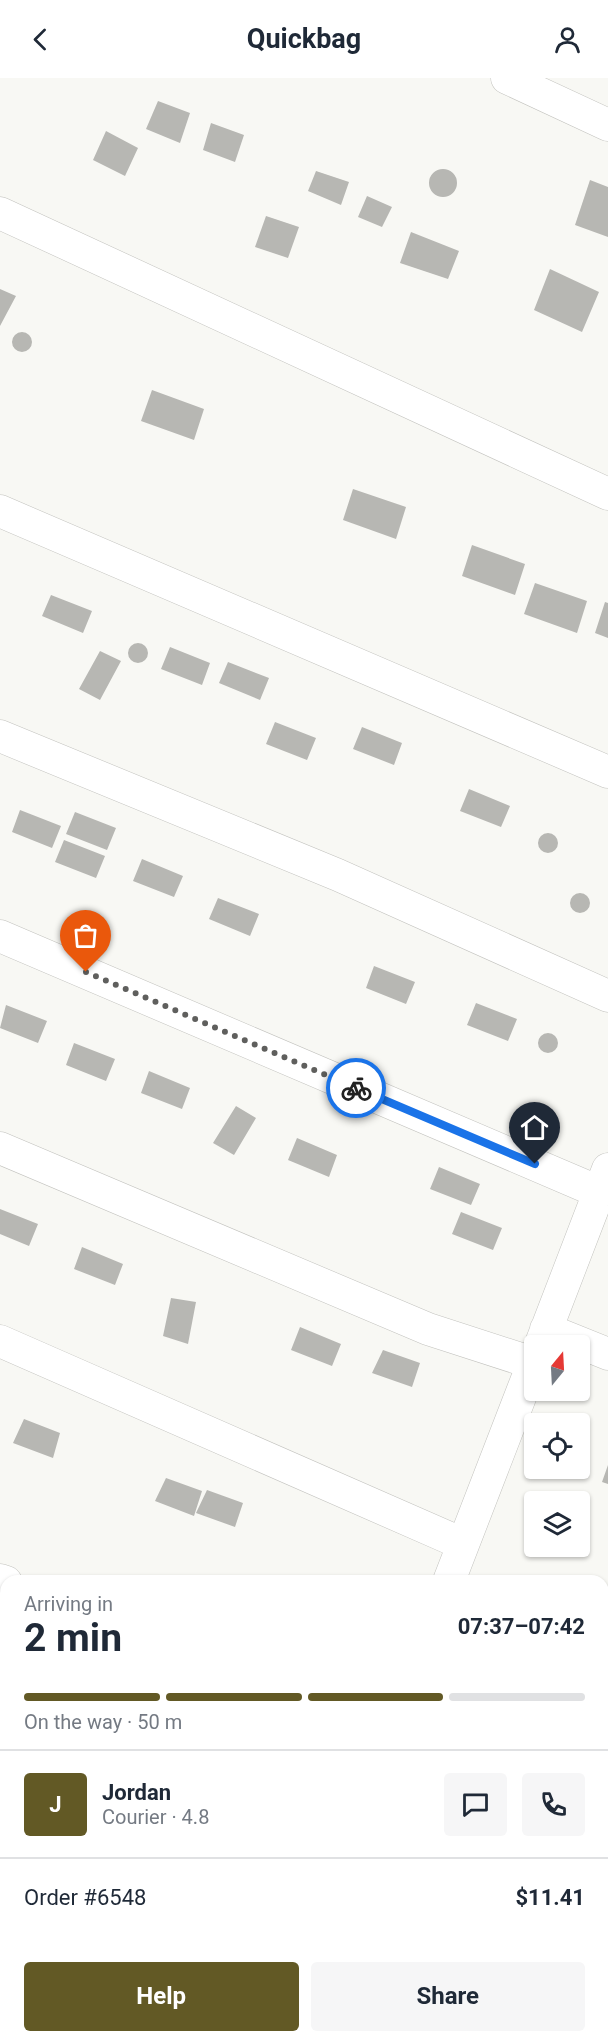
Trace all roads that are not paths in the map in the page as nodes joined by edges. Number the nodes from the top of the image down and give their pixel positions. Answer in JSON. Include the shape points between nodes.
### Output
{"nodes":[{"id":1,"x":507,"y":78,"type":"edge"},
{"id":2,"x":608,"y":125,"type":"edge"},
{"id":3,"x":0,"y":213,"type":"edge"},
{"id":4,"x":608,"y":494,"type":"edge"},
{"id":5,"x":0,"y":511,"type":"edge"},
{"id":6,"x":0,"y":736,"type":"edge"},
{"id":7,"x":608,"y":772,"type":"edge"},
{"id":8,"x":0,"y":936,"type":"edge"},
{"id":9,"x":608,"y":996,"type":"edge"},
{"id":10,"x":0,"y":1148,"type":"edge"},
{"id":11,"x":604,"y":1180,"type":"edge"},
{"id":12,"x":544,"y":1335,"type":"edge"},
{"id":13,"x":0,"y":1341,"type":"edge"},
{"id":14,"x":590,"y":1349,"type":"edge"},
{"id":15,"x":608,"y":1354,"type":"edge"},
{"id":16,"x":524,"y":1359,"type":"edge"},
{"id":17,"x":524,"y":1388,"type":"edge"},
{"id":18,"x":463,"y":1544,"type":"junction"},
{"id":19,"x":451,"y":1575,"type":"edge"}],
"edges":[{"from":1,"to":2,"type":"street"},
{"from":3,"to":4,"type":"street"},
{"from":5,"to":7,"type":"street"},
{"from":6,"to":9,"type":"street","via":[[338,874]]},
{"from":8,"to":11,"type":"street"},
{"from":10,"to":16,"type":"street","via":[[428,1329]]},
{"from":11,"to":12,"type":"street"},
{"from":13,"to":18,"type":"street"},
{"from":14,"to":15,"type":"street"},
{"from":17,"to":18,"type":"street"},
{"from":18,"to":19,"type":"street"}]}
